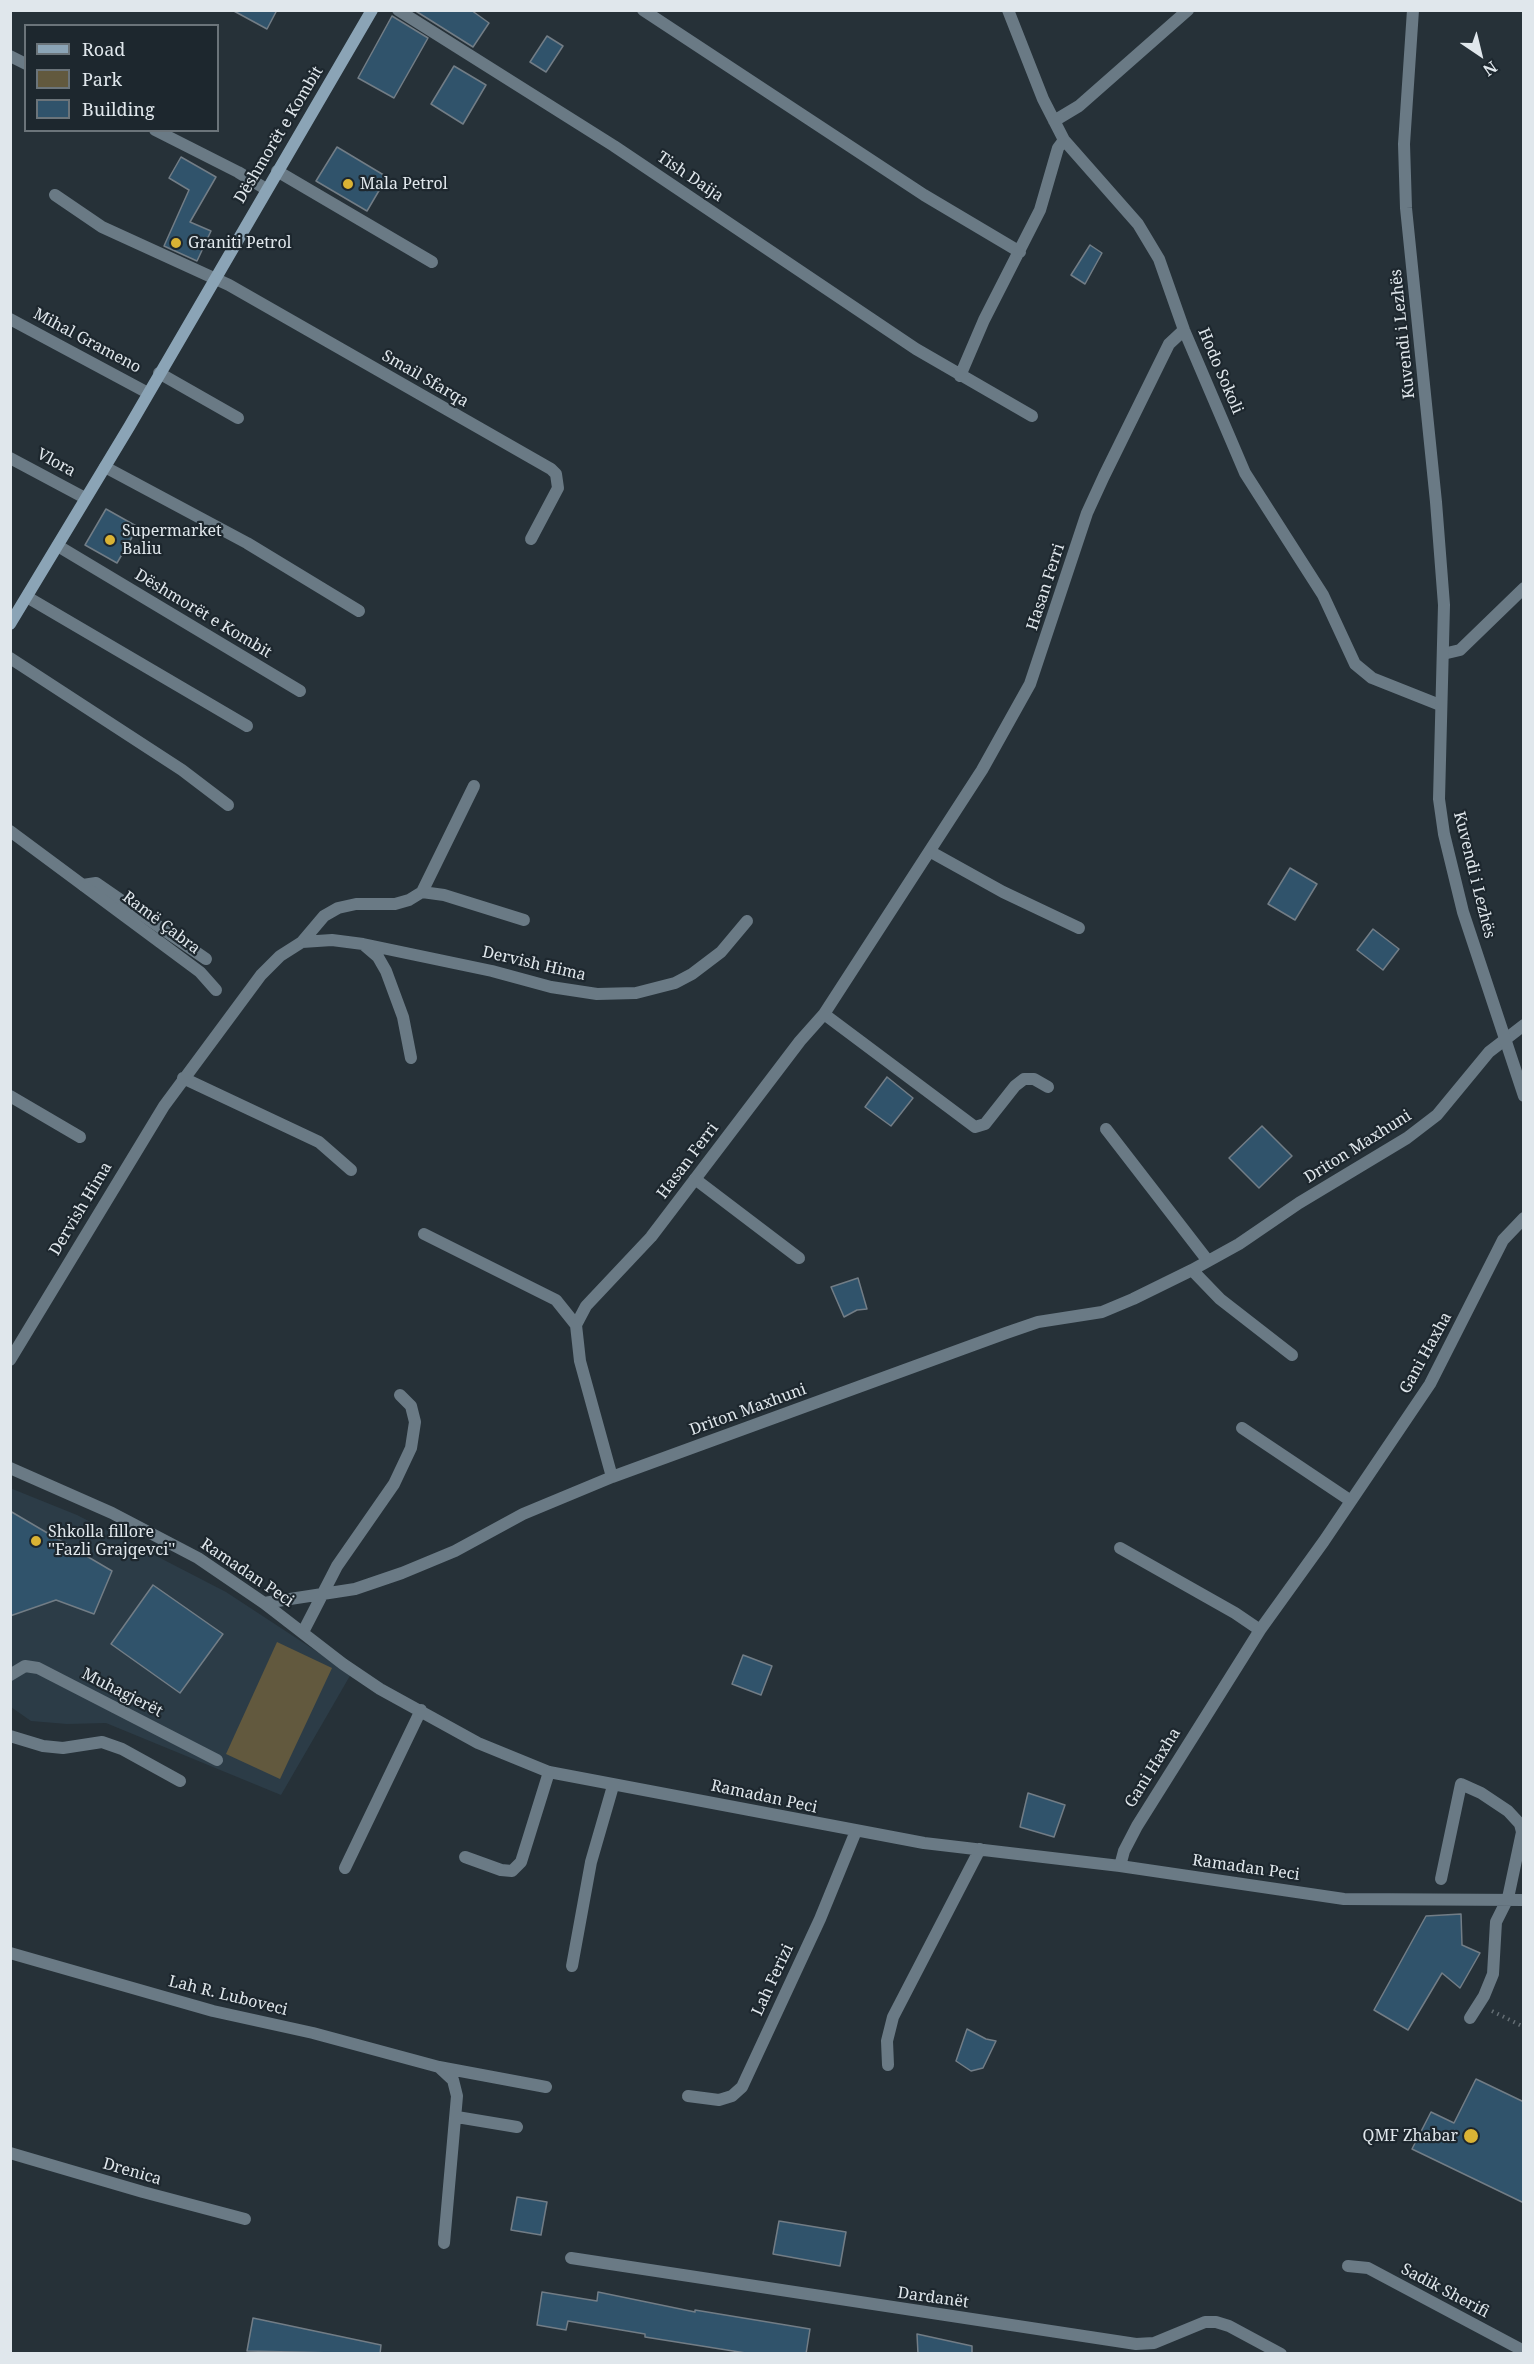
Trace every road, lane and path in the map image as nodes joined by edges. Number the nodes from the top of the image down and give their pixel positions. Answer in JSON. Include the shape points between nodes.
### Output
{"nodes":[{"id":1,"x":372,"y":10,"type":"edge"},
{"id":2,"x":398,"y":10,"type":"edge"},
{"id":3,"x":643,"y":10,"type":"edge"},
{"id":4,"x":1008,"y":10,"type":"edge"},
{"id":5,"x":1188,"y":10,"type":"edge"},
{"id":6,"x":1413,"y":10,"type":"edge"},
{"id":7,"x":10,"y":56,"type":"edge"},
{"id":8,"x":24,"y":63,"type":"edge"},
{"id":9,"x":1054,"y":121,"type":"junction"},
{"id":10,"x":159,"y":132,"type":"edge"},
{"id":11,"x":1064,"y":140,"type":"junction"},
{"id":12,"x":278,"y":171,"type":"junction"},
{"id":13,"x":266,"y":189,"type":"junction"},
{"id":14,"x":54,"y":195,"type":"dead end"},
{"id":15,"x":1020,"y":252,"type":"junction"},
{"id":16,"x":432,"y":262,"type":"dead end"},
{"id":17,"x":214,"y":277,"type":"junction"},
{"id":18,"x":10,"y":319,"type":"edge"},
{"id":19,"x":1184,"y":330,"type":"junction"},
{"id":20,"x":159,"y":374,"type":"junction"},
{"id":21,"x":960,"y":376,"type":"junction"},
{"id":22,"x":148,"y":393,"type":"junction"},
{"id":23,"x":1032,"y":416,"type":"dead end"},
{"id":24,"x":238,"y":418,"type":"dead end"},
{"id":25,"x":10,"y":458,"type":"edge"},
{"id":26,"x":105,"y":467,"type":"junction"},
{"id":27,"x":85,"y":498,"type":"junction"},
{"id":28,"x":531,"y":539,"type":"dead end"},
{"id":29,"x":58,"y":546,"type":"junction"},
{"id":30,"x":1524,"y":588,"type":"edge"},
{"id":31,"x":27,"y":597,"type":"junction"},
{"id":32,"x":360,"y":611,"type":"dead end"},
{"id":33,"x":10,"y":624,"type":"edge"},
{"id":34,"x":1443,"y":654,"type":"junction"},
{"id":35,"x":10,"y":658,"type":"edge"},
{"id":36,"x":300,"y":691,"type":"dead end"},
{"id":37,"x":1440,"y":705,"type":"junction"},
{"id":38,"x":247,"y":726,"type":"dead end"},
{"id":39,"x":474,"y":786,"type":"dead end"},
{"id":40,"x":228,"y":805,"type":"dead end"},
{"id":41,"x":10,"y":831,"type":"edge"},
{"id":42,"x":931,"y":852,"type":"junction"},
{"id":43,"x":82,"y":885,"type":"junction"},
{"id":44,"x":422,"y":892,"type":"junction"},
{"id":45,"x":524,"y":920,"type":"dead end"},
{"id":46,"x":747,"y":921,"type":"dead end"},
{"id":47,"x":1078,"y":928,"type":"dead end"},
{"id":48,"x":302,"y":942,"type":"junction"},
{"id":49,"x":363,"y":944,"type":"junction"},
{"id":50,"x":206,"y":958,"type":"dead end"},
{"id":51,"x":216,"y":990,"type":"dead end"},
{"id":52,"x":824,"y":1014,"type":"junction"},
{"id":53,"x":1524,"y":1025,"type":"edge"},
{"id":54,"x":1506,"y":1038,"type":"junction"},
{"id":55,"x":411,"y":1058,"type":"dead end"},
{"id":56,"x":183,"y":1078,"type":"junction"},
{"id":57,"x":1521,"y":1078,"type":"edge"},
{"id":58,"x":1048,"y":1087,"type":"dead end"},
{"id":59,"x":10,"y":1096,"type":"edge"},
{"id":60,"x":1524,"y":1096,"type":"edge"},
{"id":61,"x":1106,"y":1129,"type":"dead end"},
{"id":62,"x":80,"y":1137,"type":"dead end"},
{"id":63,"x":351,"y":1170,"type":"dead end"},
{"id":64,"x":695,"y":1179,"type":"junction"},
{"id":65,"x":1524,"y":1218,"type":"edge"},
{"id":66,"x":423,"y":1234,"type":"dead end"},
{"id":67,"x":799,"y":1258,"type":"dead end"},
{"id":68,"x":1208,"y":1261,"type":"junction"},
{"id":69,"x":1192,"y":1270,"type":"junction"},
{"id":70,"x":576,"y":1325,"type":"junction"},
{"id":71,"x":1292,"y":1355,"type":"dead end"},
{"id":72,"x":10,"y":1360,"type":"edge"},
{"id":73,"x":400,"y":1395,"type":"dead end"},
{"id":74,"x":1242,"y":1428,"type":"dead end"},
{"id":75,"x":10,"y":1468,"type":"edge"},
{"id":76,"x":612,"y":1477,"type":"junction"},
{"id":77,"x":1351,"y":1501,"type":"junction"},
{"id":78,"x":1120,"y":1548,"type":"dead end"},
{"id":79,"x":321,"y":1596,"type":"junction"},
{"id":80,"x":264,"y":1603,"type":"junction"},
{"id":81,"x":1260,"y":1630,"type":"junction"},
{"id":82,"x":303,"y":1632,"type":"junction"},
{"id":83,"x":10,"y":1675,"type":"edge"},
{"id":84,"x":420,"y":1710,"type":"junction"},
{"id":85,"x":10,"y":1736,"type":"edge"},
{"id":86,"x":218,"y":1760,"type":"dead end"},
{"id":87,"x":549,"y":1772,"type":"junction"},
{"id":88,"x":180,"y":1781,"type":"dead end"},
{"id":89,"x":613,"y":1786,"type":"junction"},
{"id":90,"x":856,"y":1831,"type":"junction"},
{"id":91,"x":980,"y":1849,"type":"junction"},
{"id":92,"x":465,"y":1857,"type":"dead end"},
{"id":93,"x":1120,"y":1866,"type":"junction"},
{"id":94,"x":345,"y":1868,"type":"dead end"},
{"id":95,"x":1441,"y":1879,"type":"dead end"},
{"id":96,"x":1508,"y":1898,"type":"junction"},
{"id":97,"x":1524,"y":1900,"type":"edge"},
{"id":98,"x":10,"y":1953,"type":"edge"},
{"id":99,"x":572,"y":1966,"type":"dead end"},
{"id":100,"x":1479,"y":2004,"type":"junction"},
{"id":101,"x":1470,"y":2018,"type":"dead end"},
{"id":102,"x":1524,"y":2027,"type":"edge"},
{"id":103,"x":888,"y":2065,"type":"dead end"},
{"id":104,"x":439,"y":2067,"type":"junction"},
{"id":105,"x":546,"y":2087,"type":"dead end"},
{"id":106,"x":688,"y":2096,"type":"dead end"},
{"id":107,"x":457,"y":2117,"type":"junction"},
{"id":108,"x":517,"y":2127,"type":"dead end"},
{"id":109,"x":10,"y":2153,"type":"edge"},
{"id":110,"x":245,"y":2219,"type":"dead end"},
{"id":111,"x":444,"y":2243,"type":"dead end"},
{"id":112,"x":571,"y":2258,"type":"dead end"},
{"id":113,"x":1348,"y":2266,"type":"dead end"},
{"id":114,"x":1524,"y":2351,"type":"edge"},
{"id":115,"x":1281,"y":2354,"type":"edge"}],
"edges":[{"from":1,"to":12,"type":"main road","name":"Dëshmorët e Kombit"},
{"from":2,"to":21,"type":"street","name":"Tish Daija","via":[[614,146]]},
{"from":3,"to":15,"type":"street","via":[[924,195]]},
{"from":4,"to":9,"type":"street","name":"Hodo Sokoli"},
{"from":5,"to":9,"type":"street","via":[[1080,106]]},
{"from":6,"to":34,"type":"street","name":"Kuvendi i Lezhës","via":[[1404,144],[1406,208],[1436,502],[1444,605]]},
{"from":7,"to":8,"type":"street"},
{"from":9,"to":11,"type":"street","name":"Hodo Sokoli"},
{"from":10,"to":13,"type":"street"},
{"from":11,"to":15,"type":"street","via":[[1058,148],[1040,210]]},
{"from":11,"to":19,"type":"street","name":"Hodo Sokoli","via":[[1138,224],[1159,260]]},
{"from":12,"to":13,"type":"main road","name":"Dëshmorët e Kombit"},
{"from":12,"to":16,"type":"street"},
{"from":13,"to":17,"type":"main road","name":"Dëshmorët e Kombit"},
{"from":14,"to":17,"type":"street","via":[[102,227]]},
{"from":15,"to":21,"type":"street"},
{"from":17,"to":20,"type":"main road","name":"Dëshmorët e Kombit"},
{"from":17,"to":28,"type":"street","name":"Smail Sfarqa","via":[[551,469],[558,488]]},
{"from":18,"to":22,"type":"street","name":"Mihal Grameno"},
{"from":19,"to":37,"type":"street","name":"Hodo Sokoli","via":[[1245,473],[1323,595],[1356,664],[1372,678]]},
{"from":19,"to":42,"type":"street","name":"Hasan Ferri","via":[[1169,344],[1087,513],[1030,684]]},
{"from":20,"to":22,"type":"main road","name":"Dëshmorët e Kombit"},
{"from":20,"to":24,"type":"street"},
{"from":21,"to":23,"type":"street","name":"Tish Daija"},
{"from":22,"to":26,"type":"main road","name":"Dëshmorët e Kombit"},
{"from":25,"to":27,"type":"street","name":"Vlora"},
{"from":26,"to":27,"type":"main road","name":"Dëshmorët e Kombit"},
{"from":26,"to":32,"type":"street","via":[[247,543]]},
{"from":27,"to":29,"type":"main road","name":"Dëshmorët e Kombit"},
{"from":29,"to":31,"type":"main road","name":"Dëshmorët e Kombit"},
{"from":29,"to":36,"type":"street","name":"Dëshmorët e Kombit"},
{"from":30,"to":34,"type":"street","via":[[1460,650]]},
{"from":31,"to":33,"type":"main road","name":"Dëshmorët e Kombit"},
{"from":31,"to":38,"type":"street"},
{"from":34,"to":37,"type":"street","name":"Kuvendi i Lezhës"},
{"from":35,"to":40,"type":"street","via":[[182,770]]},
{"from":37,"to":54,"type":"street","name":"Kuvendi i Lezhës","via":[[1439,799],[1444,834],[1463,912]]},
{"from":39,"to":44,"type":"street"},
{"from":41,"to":43,"type":"street","name":"Ramë Çabra"},
{"from":42,"to":47,"type":"street"},
{"from":42,"to":52,"type":"street","name":"Hasan Ferri"},
{"from":43,"to":50,"type":"street","name":"Ramë Çabra","via":[[96,883]]},
{"from":43,"to":51,"type":"street","name":"Ramë Çabra","via":[[200,972]]},
{"from":44,"to":45,"type":"street"},
{"from":44,"to":48,"type":"street","name":"Dervish Hima","via":[[395,904],[338,908],[324,916]]},
{"from":46,"to":49,"type":"street","name":"Dervish Hima","via":[[720,952],[692,974],[675,983],[636,993],[597,994],[551,987]]},
{"from":48,"to":49,"type":"street","name":"Dervish Hima","via":[[333,940]]},
{"from":48,"to":56,"type":"street","name":"Dervish Hima","via":[[261,975]]},
{"from":49,"to":55,"type":"street","via":[[386,971],[403,1017]]},
{"from":52,"to":58,"type":"street","via":[[975,1127],[986,1124],[1024,1079],[1034,1079]]},
{"from":52,"to":64,"type":"street","name":"Hasan Ferri"},
{"from":53,"to":54,"type":"street","name":"Driton Maxhuni"},
{"from":54,"to":57,"type":"street","name":"Kuvendi i Lezhës"},
{"from":54,"to":68,"type":"street","name":"Driton Maxhuni","via":[[1489,1052],[1437,1115],[1407,1138]]},
{"from":56,"to":63,"type":"street","via":[[319,1142]]},
{"from":56,"to":72,"type":"street","name":"Dervish Hima"},
{"from":57,"to":60,"type":"street","name":"Kuvendi i Lezhës"},
{"from":59,"to":62,"type":"street"},
{"from":61,"to":68,"type":"street"},
{"from":64,"to":67,"type":"street"},
{"from":64,"to":70,"type":"street","name":"Hasan Ferri","via":[[651,1237],[586,1306]]},
{"from":65,"to":77,"type":"street","name":"Gani Haxha","via":[[1503,1240],[1430,1384]]},
{"from":66,"to":70,"type":"street","via":[[556,1300]]},
{"from":68,"to":69,"type":"street","name":"Driton Maxhuni"},
{"from":69,"to":71,"type":"street","via":[[1220,1299]]},
{"from":69,"to":76,"type":"street","name":"Driton Maxhuni","via":[[1102,1312],[1038,1322]]},
{"from":70,"to":76,"type":"street","via":[[586,1388]]},
{"from":73,"to":79,"type":"street","via":[[411,1406],[415,1422],[411,1448],[394,1484]]},
{"from":74,"to":77,"type":"street"},
{"from":75,"to":80,"type":"street","name":"Ramadan Peci","via":[[151,1533],[198,1558]]},
{"from":76,"to":79,"type":"street","name":"Driton Maxhuni","via":[[523,1514],[455,1551],[402,1573]]},
{"from":77,"to":81,"type":"street","name":"Gani Haxha"},
{"from":78,"to":81,"type":"street"},
{"from":79,"to":80,"type":"street","name":"Driton Maxhuni"},
{"from":79,"to":82,"type":"street"},
{"from":80,"to":82,"type":"street","name":"Ramadan Peci"},
{"from":81,"to":93,"type":"street","name":"Gani Haxha","via":[[1137,1826]]},
{"from":82,"to":84,"type":"street","name":"Ramadan Peci","via":[[380,1689]]},
{"from":83,"to":86,"type":"street","name":"Muhagjerët","via":[[25,1666],[38,1668]]},
{"from":84,"to":87,"type":"street","name":"Ramadan Peci","via":[[478,1743]]},
{"from":84,"to":94,"type":"street"},
{"from":85,"to":88,"type":"street","via":[[63,1748],[102,1742]]},
{"from":87,"to":89,"type":"street","name":"Ramadan Peci"},
{"from":87,"to":92,"type":"street","via":[[521,1862],[512,1871]]},
{"from":89,"to":90,"type":"street","name":"Ramadan Peci"},
{"from":89,"to":99,"type":"street","via":[[591,1862]]},
{"from":90,"to":91,"type":"street","name":"Ramadan Peci"},
{"from":90,"to":106,"type":"street","name":"Lah Ferizi","via":[[742,2087],[732,2096],[718,2100]]},
{"from":91,"to":93,"type":"street","name":"Ramadan Peci"},
{"from":91,"to":103,"type":"street","via":[[892,2017]]},
{"from":93,"to":96,"type":"street","name":"Ramadan Peci","via":[[1344,1899]]},
{"from":95,"to":96,"type":"street","via":[[1461,1784],[1508,1810],[1520,1824],[1521,1842]]},
{"from":96,"to":97,"type":"street","name":"Ramadan Peci"},
{"from":96,"to":100,"type":"street","via":[[1496,1922],[1493,1974]]},
{"from":98,"to":104,"type":"street","name":"Lah R. Luboveci","via":[[213,2011]]},
{"from":100,"to":101,"type":"street"},
{"from":100,"to":102,"type":"path"},
{"from":104,"to":105,"type":"street","name":"Lah R. Luboveci"},
{"from":104,"to":107,"type":"street","via":[[453,2080]]},
{"from":107,"to":108,"type":"street"},
{"from":107,"to":111,"type":"street"},
{"from":109,"to":110,"type":"street","name":"Drenica"},
{"from":112,"to":115,"type":"street","name":"Dardanët","via":[[1136,2344],[1154,2343],[1204,2322],[1216,2322]]},
{"from":113,"to":114,"type":"street","name":"Sadik Sherifi","via":[[1368,2268]]}]}
